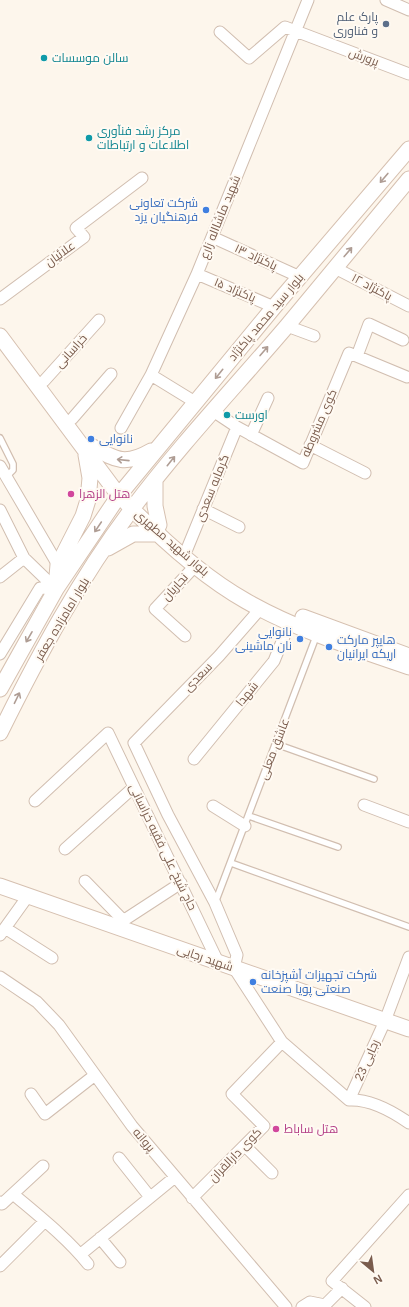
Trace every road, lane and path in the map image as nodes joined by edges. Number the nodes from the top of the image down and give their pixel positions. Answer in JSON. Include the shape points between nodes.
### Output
{"nodes":[{"id":1,"x":308,"y":0,"type":"edge"},
{"id":2,"x":386,"y":0,"type":"edge"},
{"id":3,"x":409,"y":10,"type":"edge"},
{"id":4,"x":296,"y":31,"type":"junction"},
{"id":5,"x":220,"y":32,"type":"dead end"},
{"id":6,"x":409,"y":74,"type":"edge"},
{"id":7,"x":409,"y":149,"type":"edge"},
{"id":8,"x":142,"y":178,"type":"dead end"},
{"id":9,"x":409,"y":179,"type":"edge"},
{"id":10,"x":212,"y":236,"type":"junction"},
{"id":11,"x":335,"y":268,"type":"junction"},
{"id":12,"x":197,"y":274,"type":"junction"},
{"id":13,"x":300,"y":277,"type":"junction"},
{"id":14,"x":289,"y":290,"type":"junction"},
{"id":15,"x":0,"y":299,"type":"edge"},
{"id":16,"x":307,"y":302,"type":"junction"},
{"id":17,"x":408,"y":302,"type":"edge"},
{"id":18,"x":274,"y":307,"type":"junction"},
{"id":19,"x":99,"y":320,"type":"dead end"},
{"id":20,"x":0,"y":326,"type":"edge"},
{"id":21,"x":287,"y":326,"type":"junction"},
{"id":22,"x":0,"y":336,"type":"edge"},
{"id":23,"x":314,"y":336,"type":"dead end"},
{"id":24,"x":403,"y":340,"type":"dead end"},
{"id":25,"x":353,"y":355,"type":"junction"},
{"id":26,"x":111,"y":374,"type":"dead end"},
{"id":27,"x":151,"y":375,"type":"junction"},
{"id":28,"x":407,"y":377,"type":"dead end"},
{"id":29,"x":44,"y":381,"type":"junction"},
{"id":30,"x":268,"y":398,"type":"dead end"},
{"id":31,"x":196,"y":402,"type":"junction"},
{"id":32,"x":212,"y":411,"type":"junction"},
{"id":33,"x":72,"y":419,"type":"junction"},
{"id":34,"x":237,"y":427,"type":"junction"},
{"id":35,"x":121,"y":428,"type":"dead end"},
{"id":36,"x":251,"y":435,"type":"junction"},
{"id":37,"x":0,"y":438,"type":"edge"},
{"id":38,"x":87,"y":445,"type":"junction"},
{"id":39,"x":310,"y":445,"type":"junction"},
{"id":40,"x":156,"y":449,"type":"junction"},
{"id":41,"x":0,"y":466,"type":"edge"},
{"id":42,"x":365,"y":473,"type":"dead end"},
{"id":43,"x":6,"y":477,"type":"junction"},
{"id":44,"x":155,"y":481,"type":"junction"},
{"id":45,"x":122,"y":491,"type":"junction"},
{"id":46,"x":135,"y":506,"type":"junction"},
{"id":47,"x":203,"y":509,"type":"junction"},
{"id":48,"x":0,"y":510,"type":"edge"},
{"id":49,"x":239,"y":527,"type":"dead end"},
{"id":50,"x":159,"y":530,"type":"junction"},
{"id":51,"x":187,"y":549,"type":"junction"},
{"id":52,"x":102,"y":552,"type":"junction"},
{"id":53,"x":24,"y":558,"type":"junction"},
{"id":54,"x":58,"y":565,"type":"junction"},
{"id":55,"x":195,"y":566,"type":"junction"},
{"id":56,"x":0,"y":577,"type":"edge"},
{"id":57,"x":56,"y":589,"type":"junction"},
{"id":58,"x":261,"y":608,"type":"junction"},
{"id":59,"x":290,"y":622,"type":"junction"},
{"id":60,"x":317,"y":634,"type":"junction"},
{"id":61,"x":185,"y":636,"type":"dead end"},
{"id":62,"x":0,"y":654,"type":"edge"},
{"id":63,"x":409,"y":656,"type":"edge"},
{"id":64,"x":409,"y":667,"type":"edge"},
{"id":65,"x":0,"y":689,"type":"edge"},
{"id":66,"x":0,"y":733,"type":"edge"},
{"id":67,"x":134,"y":743,"type":"joint"},
{"id":68,"x":276,"y":744,"type":"junction"},
{"id":69,"x":194,"y":760,"type":"dead end"},
{"id":70,"x":374,"y":779,"type":"dead end"},
{"id":71,"x":134,"y":787,"type":"junction"},
{"id":72,"x":35,"y":801,"type":"dead end"},
{"id":73,"x":364,"y":805,"type":"dead end"},
{"id":74,"x":213,"y":806,"type":"dead end"},
{"id":75,"x":247,"y":821,"type":"junction"},
{"id":76,"x":409,"y":822,"type":"edge"},
{"id":77,"x":338,"y":847,"type":"dead end"},
{"id":78,"x":65,"y":850,"type":"dead end"},
{"id":79,"x":231,"y":863,"type":"junction"},
{"id":80,"x":85,"y":881,"type":"dead end"},
{"id":81,"x":181,"y":883,"type":"junction"},
{"id":82,"x":0,"y":886,"type":"edge"},
{"id":83,"x":28,"y":896,"type":"junction"},
{"id":84,"x":215,"y":903,"type":"junction"},
{"id":85,"x":119,"y":923,"type":"junction"},
{"id":86,"x":409,"y":927,"type":"edge"},
{"id":87,"x":3,"y":932,"type":"edge"},
{"id":88,"x":409,"y":957,"type":"edge"},
{"id":89,"x":52,"y":958,"type":"dead end"},
{"id":90,"x":218,"y":962,"type":"junction"},
{"id":91,"x":234,"y":968,"type":"junction"},
{"id":92,"x":0,"y":977,"type":"edge"},
{"id":93,"x":385,"y":1021,"type":"junction"},
{"id":94,"x":409,"y":1029,"type":"edge"},
{"id":95,"x":282,"y":1042,"type":"junction"},
{"id":96,"x":95,"y":1075,"type":"junction"},
{"id":97,"x":31,"y":1094,"type":"dead end"},
{"id":98,"x":348,"y":1100,"type":"junction"},
{"id":99,"x":409,"y":1123,"type":"edge"},
{"id":100,"x":245,"y":1146,"type":"junction"},
{"id":101,"x":119,"y":1158,"type":"dead end"},
{"id":102,"x":43,"y":1166,"type":"dead end"},
{"id":103,"x":272,"y":1173,"type":"dead end"},
{"id":104,"x":175,"y":1177,"type":"junction"},
{"id":105,"x":13,"y":1194,"type":"junction"},
{"id":106,"x":409,"y":1195,"type":"edge"},
{"id":107,"x":150,"y":1197,"type":"junction"},
{"id":108,"x":192,"y":1198,"type":"junction"},
{"id":109,"x":0,"y":1202,"type":"edge"},
{"id":110,"x":45,"y":1221,"type":"junction"},
{"id":111,"x":100,"y":1238,"type":"junction"},
{"id":112,"x":81,"y":1254,"type":"junction"},
{"id":113,"x":120,"y":1262,"type":"dead end"},
{"id":114,"x":88,"y":1264,"type":"dead end"},
{"id":115,"x":0,"y":1266,"type":"edge"},
{"id":116,"x":342,"y":1288,"type":"junction"},
{"id":117,"x":286,"y":1307,"type":"edge"},
{"id":118,"x":302,"y":1307,"type":"edge"},
{"id":119,"x":364,"y":1307,"type":"edge"}],
"edges":[{"from":1,"to":4,"type":"street","name":"شهید ماشااله زارع"},
{"from":2,"to":3,"type":"street"},
{"from":4,"to":5,"type":"street","via":[[285,27],[249,58]]},
{"from":4,"to":6,"type":"street","name":"پرورش"},
{"from":4,"to":10,"type":"street","name":"شهید ماشااله زارع"},
{"from":7,"to":13,"type":"main road","name":"بلوار سید محمد پاکنژاد","one_way":true},
{"from":8,"to":15,"type":"street","name":"علائیان","via":[[76,228],[84,237]]},
{"from":11,"to":9,"type":"main road","name":"بلوار سید محمد پاکنژاد","one_way":true},
{"from":10,"to":12,"type":"street","name":"شهید ماشااله زارع"},
{"from":10,"to":13,"type":"street","name":"پاکنژاد ۱۳"},
{"from":11,"to":16,"type":"main road","name":"بلوار سید محمد پاکنژاد"},
{"from":11,"to":17,"type":"street","name":"پاکنژاد ۱۲"},
{"from":12,"to":18,"type":"street","name":"پاکنژاد ۱۵"},
{"from":12,"to":27,"type":"street","name":"شهید ماشااله زارع"},
{"from":13,"to":14,"type":"main road","name":"بلوار سید محمد پاکنژاد"},
{"from":14,"to":16,"type":"main road"},
{"from":14,"to":18,"type":"main road","name":"بلوار سید محمد پاکنژاد"},
{"from":16,"to":21,"type":"main road","name":"بلوار سید محمد پاکنژاد"},
{"from":18,"to":31,"type":"main road","name":"بلوار سید محمد پاکنژاد","one_way":true},
{"from":19,"to":29,"type":"street","name":"خراسانی"},
{"from":20,"to":29,"type":"main road","name":"بلوار شهید مطهری"},
{"from":21,"to":23,"type":"street"},
{"from":32,"to":21,"type":"main road","name":"بلوار سید محمد پاکنژاد","one_way":true},
{"from":22,"to":38,"type":"main road","name":"بلوار شهید مطهری"},
{"from":24,"to":25,"type":"street","name":"کوی مشروطه","via":[[369,324]]},
{"from":25,"to":28,"type":"street"},
{"from":25,"to":39,"type":"street","name":"کوی مشروطه"},
{"from":26,"to":33,"type":"street"},
{"from":27,"to":31,"type":"street"},
{"from":27,"to":35,"type":"street","name":"شهید ماشااله زارع"},
{"from":29,"to":33,"type":"main road","name":"بلوار شهید مطهری"},
{"from":30,"to":36,"type":"street"},
{"from":31,"to":40,"type":"main road","name":"بلوار سید محمد پاکنژاد"},
{"from":32,"to":34,"type":"street","name":"کوی مشروطه"},
{"from":44,"to":32,"type":"main road","name":"بلوار سید محمد پاکنژاد","one_way":true},
{"from":33,"to":38,"type":"main road","name":"بلوار شهید مطهری"},
{"from":34,"to":36,"type":"street","name":"کوی مشروطه"},
{"from":34,"to":47,"type":"street","name":"گرمابه سعدی"},
{"from":36,"to":39,"type":"street","name":"کوی مشروطه","via":[[303,463]]},
{"from":37,"to":43,"type":"lane","via":[[13,464],[13,470]]},
{"from":40,"to":38,"type":"main road","one_way":true,"via":[[140,458],[124,461],[108,457]]},
{"from":38,"to":45,"type":"main road","name":"بلوار شهید مطهری"},
{"from":38,"to":54,"type":"main road","via":[[90,478],[88,500],[83,516]]},
{"from":39,"to":42,"type":"street"},
{"from":40,"to":45,"type":"main road","name":"بلوار سید محمد پاکنژاد"},
{"from":41,"to":43,"type":"street"},
{"from":43,"to":54,"type":"street"},
{"from":44,"to":46,"type":"main road","name":"بلوار سید محمد پاکنژاد"},
{"from":44,"to":50,"type":"main road","via":[[155,506]]},
{"from":45,"to":46,"type":"main road","name":"بلوار شهید مطهری"},
{"from":45,"to":57,"type":"main road","name":"بلوار امامزاده جعفر","one_way":true},
{"from":46,"to":50,"type":"main road","name":"بلوار شهید مطهری"},
{"from":46,"to":52,"type":"main road","name":"بلوار امامزاده جعفر"},
{"from":47,"to":49,"type":"street"},
{"from":47,"to":51,"type":"street","name":"گرمابه سعدی"},
{"from":48,"to":53,"type":"street"},
{"from":50,"to":51,"type":"main road","name":"بلوار شهید مطهری"},
{"from":50,"to":52,"type":"main road","via":[[133,534]]},
{"from":50,"to":55,"type":"main road","name":"بلوار شهید مطهری"},
{"from":51,"to":63,"type":"main road","name":"بلوار شهید مطهری","via":[[257,597],[324,626]]},
{"from":66,"to":52,"type":"main road","name":"بلوار امامزاده جعفر","one_way":true,"via":[[26,681]]},
{"from":53,"to":56,"type":"street"},
{"from":53,"to":57,"type":"street"},
{"from":54,"to":57,"type":"main road"},
{"from":55,"to":58,"type":"main road","name":"بلوار شهید مطهری","via":[[245,601]]},
{"from":55,"to":61,"type":"street","name":"نجاریان","via":[[155,609]]},
{"from":57,"to":62,"type":"street","via":[[40,588]]},
{"from":57,"to":65,"type":"main road","name":"بلوار امامزاده جعفر","one_way":true},
{"from":58,"to":59,"type":"main road","name":"بلوار شهید مطهری"},
{"from":58,"to":67,"type":"street","name":"سعدی"},
{"from":59,"to":60,"type":"main road","name":"بلوار شهید مطهری"},
{"from":59,"to":69,"type":"street","name":"شهدا","via":[[274,661]]},
{"from":60,"to":64,"type":"main road","name":"بلوار شهید مطهری"},
{"from":60,"to":68,"type":"lane","name":"عاشق معلی"},
{"from":67,"to":84,"type":"street","name":"حاج شیخ علی فقیه خراسانی","via":[[168,815]]},
{"from":68,"to":70,"type":"lane"},
{"from":68,"to":75,"type":"lane","name":"عاشق معلی"},
{"from":71,"to":72,"type":"street","name":"حاج شیخ علی فقیه خراسانی","via":[[108,733]]},
{"from":71,"to":78,"type":"street"},
{"from":71,"to":81,"type":"street","name":"حاج شیخ علی فقیه خراسانی"},
{"from":73,"to":76,"type":"street"},
{"from":74,"to":75,"type":"street"},
{"from":75,"to":77,"type":"lane"},
{"from":75,"to":79,"type":"lane","name":"عاشق معلی"},
{"from":79,"to":84,"type":"lane","name":"عاشق معلی"},
{"from":79,"to":86,"type":"lane"},
{"from":80,"to":85,"type":"street"},
{"from":81,"to":85,"type":"street"},
{"from":81,"to":90,"type":"street","name":"حاج شیخ علی فقیه خراسانی"},
{"from":82,"to":83,"type":"main road","name":"شهید رجایی"},
{"from":83,"to":85,"type":"main road","name":"شهید رجایی"},
{"from":83,"to":87,"type":"street"},
{"from":84,"to":91,"type":"street","name":"حاج شیخ علی فقیه خراسانی","via":[[237,955]]},
{"from":85,"to":90,"type":"main road","name":"شهید رجایی"},
{"from":87,"to":89,"type":"street"},
{"from":88,"to":93,"type":"street"},
{"from":90,"to":91,"type":"main road","name":"شهید رجایی"},
{"from":91,"to":93,"type":"main road","name":"شهید رجایی"},
{"from":91,"to":95,"type":"street"},
{"from":92,"to":96,"type":"street","name":"پروانه","via":[[43,1008],[59,1025]]},
{"from":93,"to":94,"type":"main road","name":"شهید رجایی"},
{"from":93,"to":98,"type":"street","name":"رجایی 23"},
{"from":95,"to":98,"type":"street"},
{"from":95,"to":100,"type":"street","name":"کوی دارالقران","via":[[232,1094],[264,1126]]},
{"from":96,"to":97,"type":"street","via":[[45,1114]]},
{"from":96,"to":104,"type":"street","name":"پروانه","via":[[132,1126]]},
{"from":98,"to":99,"type":"street","via":[[373,1104]]},
{"from":100,"to":103,"type":"street"},
{"from":100,"to":108,"type":"street","name":"کوی دارالقران"},
{"from":101,"to":107,"type":"street"},
{"from":102,"to":105,"type":"street"},
{"from":104,"to":107,"type":"street"},
{"from":104,"to":108,"type":"street","name":"پروانه"},
{"from":105,"to":109,"type":"street","via":[[2,1204]]},
{"from":105,"to":110,"type":"street"},
{"from":106,"to":116,"type":"street","via":[[332,1281]]},
{"from":107,"to":111,"type":"street"},
{"from":108,"to":117,"type":"street","name":"پروانه"},
{"from":110,"to":112,"type":"street"},
{"from":110,"to":115,"type":"street"},
{"from":111,"to":112,"type":"street"},
{"from":111,"to":113,"type":"street"},
{"from":112,"to":114,"type":"street"},
{"from":116,"to":118,"type":"street","via":[[324,1305],[310,1302]]},
{"from":116,"to":119,"type":"street"}]}
